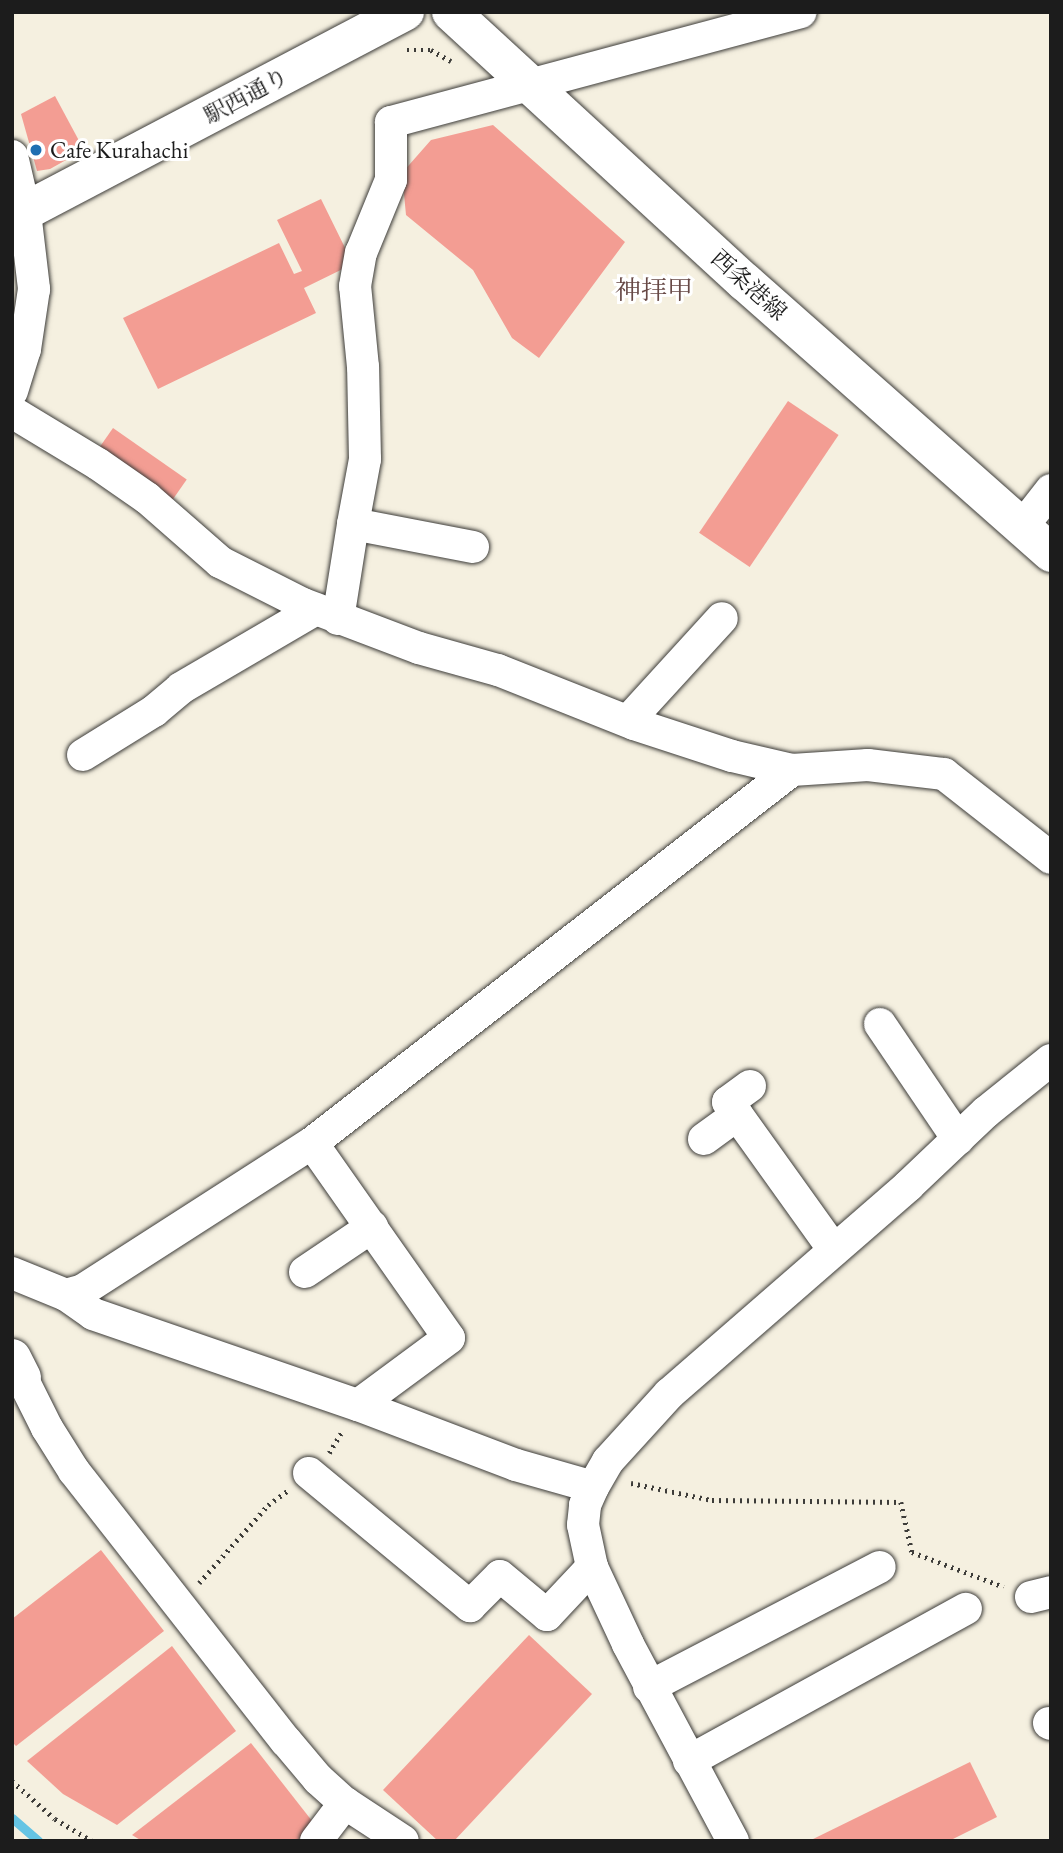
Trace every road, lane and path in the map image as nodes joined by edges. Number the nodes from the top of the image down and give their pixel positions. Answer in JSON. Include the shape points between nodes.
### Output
{"nodes":[{"id":1,"x":405,"y":12,"type":"edge"},
{"id":2,"x":451,"y":12,"type":"edge"},
{"id":3,"x":801,"y":12,"type":"edge"},
{"id":4,"x":529,"y":85,"type":"junction"},
{"id":5,"x":12,"y":156,"type":"edge"},
{"id":6,"x":19,"y":215,"type":"edge"},
{"id":7,"x":12,"y":391,"type":"edge"},
{"id":8,"x":12,"y":412,"type":"edge"},
{"id":9,"x":1051,"y":489,"type":"edge"},
{"id":10,"x":353,"y":524,"type":"junction"},
{"id":11,"x":1022,"y":527,"type":"junction"},
{"id":12,"x":473,"y":547,"type":"dead end"},
{"id":13,"x":1051,"y":553,"type":"edge"},
{"id":14,"x":327,"y":614,"type":"junction"},
{"id":15,"x":722,"y":618,"type":"dead end"},
{"id":16,"x":628,"y":721,"type":"junction"},
{"id":17,"x":83,"y":755,"type":"dead end"},
{"id":18,"x":792,"y":770,"type":"junction"},
{"id":19,"x":1051,"y":858,"type":"edge"},
{"id":20,"x":880,"y":1024,"type":"dead end"},
{"id":21,"x":1051,"y":1060,"type":"edge"},
{"id":22,"x":750,"y":1086,"type":"dead end"},
{"id":23,"x":737,"y":1115,"type":"junction"},
{"id":24,"x":704,"y":1139,"type":"dead end"},
{"id":25,"x":958,"y":1139,"type":"junction"},
{"id":26,"x":313,"y":1143,"type":"junction"},
{"id":27,"x":372,"y":1227,"type":"junction"},
{"id":28,"x":834,"y":1250,"type":"junction"},
{"id":29,"x":305,"y":1272,"type":"dead end"},
{"id":30,"x":12,"y":1273,"type":"edge"},
{"id":31,"x":66,"y":1295,"type":"junction"},
{"id":32,"x":17,"y":1368,"type":"edge"},
{"id":33,"x":358,"y":1405,"type":"junction"},
{"id":34,"x":309,"y":1474,"type":"junction"},
{"id":35,"x":595,"y":1481,"type":"junction"},
{"id":36,"x":592,"y":1567,"type":"junction"},
{"id":37,"x":880,"y":1567,"type":"dead end"},
{"id":38,"x":1041,"y":1595,"type":"edge"},
{"id":39,"x":178,"y":1604,"type":"junction"},
{"id":40,"x":966,"y":1609,"type":"dead end"},
{"id":41,"x":649,"y":1687,"type":"junction"},
{"id":42,"x":689,"y":1761,"type":"junction"},
{"id":43,"x":12,"y":1781,"type":"edge"},
{"id":44,"x":345,"y":1803,"type":"junction"},
{"id":45,"x":92,"y":1841,"type":"edge"},
{"id":46,"x":316,"y":1841,"type":"edge"},
{"id":47,"x":402,"y":1841,"type":"edge"},
{"id":48,"x":733,"y":1841,"type":"edge"}],
"edges":[{"from":1,"to":6,"type":"main road","name":"駅西通り"},
{"from":2,"to":4,"type":"main road","name":"西条港線"},
{"from":3,"to":4,"type":"street"},
{"from":4,"to":10,"type":"street","via":[[391,122],[391,180],[361,253],[355,286],[365,459]]},
{"from":4,"to":11,"type":"main road","name":"西条港線"},
{"from":5,"to":6,"type":"street"},
{"from":6,"to":7,"type":"street","via":[[34,289],[27,339]]},
{"from":8,"to":14,"type":"street","via":[[147,498],[220,562]]},
{"from":9,"to":11,"type":"street"},
{"from":10,"to":12,"type":"street"},
{"from":10,"to":14,"type":"street"},
{"from":11,"to":13,"type":"main road","name":"西条港線"},
{"from":14,"to":16,"type":"street","via":[[528,681]]},
{"from":14,"to":17,"type":"street","via":[[181,688]]},
{"from":15,"to":16,"type":"street"},
{"from":16,"to":18,"type":"street","via":[[732,756]]},
{"from":18,"to":19,"type":"street","via":[[868,765],[944,774]]},
{"from":18,"to":26,"type":"street"},
{"from":20,"to":25,"type":"street"},
{"from":21,"to":25,"type":"street"},
{"from":22,"to":23,"type":"street","via":[[728,1102]]},
{"from":23,"to":24,"type":"street"},
{"from":23,"to":28,"type":"street"},
{"from":25,"to":28,"type":"street"},
{"from":26,"to":27,"type":"street"},
{"from":26,"to":31,"type":"street","via":[[83,1290]]},
{"from":27,"to":29,"type":"street"},
{"from":27,"to":33,"type":"street","via":[[449,1338]]},
{"from":28,"to":35,"type":"street","via":[[669,1394]]},
{"from":30,"to":31,"type":"street"},
{"from":31,"to":33,"type":"street","via":[[93,1314]]},
{"from":32,"to":39,"type":"street","via":[[74,1471]]},
{"from":33,"to":34,"type":"path","via":[[326,1458]]},
{"from":33,"to":35,"type":"street","via":[[516,1465]]},
{"from":34,"to":36,"type":"street","via":[[470,1606],[500,1576],[547,1615]]},
{"from":34,"to":39,"type":"path","via":[[268,1506]]},
{"from":35,"to":36,"type":"street","via":[[583,1525]]},
{"from":35,"to":38,"type":"path","via":[[712,1500],[901,1502],[912,1552]]},
{"from":36,"to":41,"type":"street"},
{"from":37,"to":41,"type":"street"},
{"from":39,"to":44,"type":"street","via":[[286,1741]]},
{"from":40,"to":42,"type":"street"},
{"from":41,"to":42,"type":"street"},
{"from":42,"to":48,"type":"street"},
{"from":43,"to":45,"type":"path","via":[[55,1819]]},
{"from":44,"to":46,"type":"street"},
{"from":44,"to":47,"type":"street"}]}
